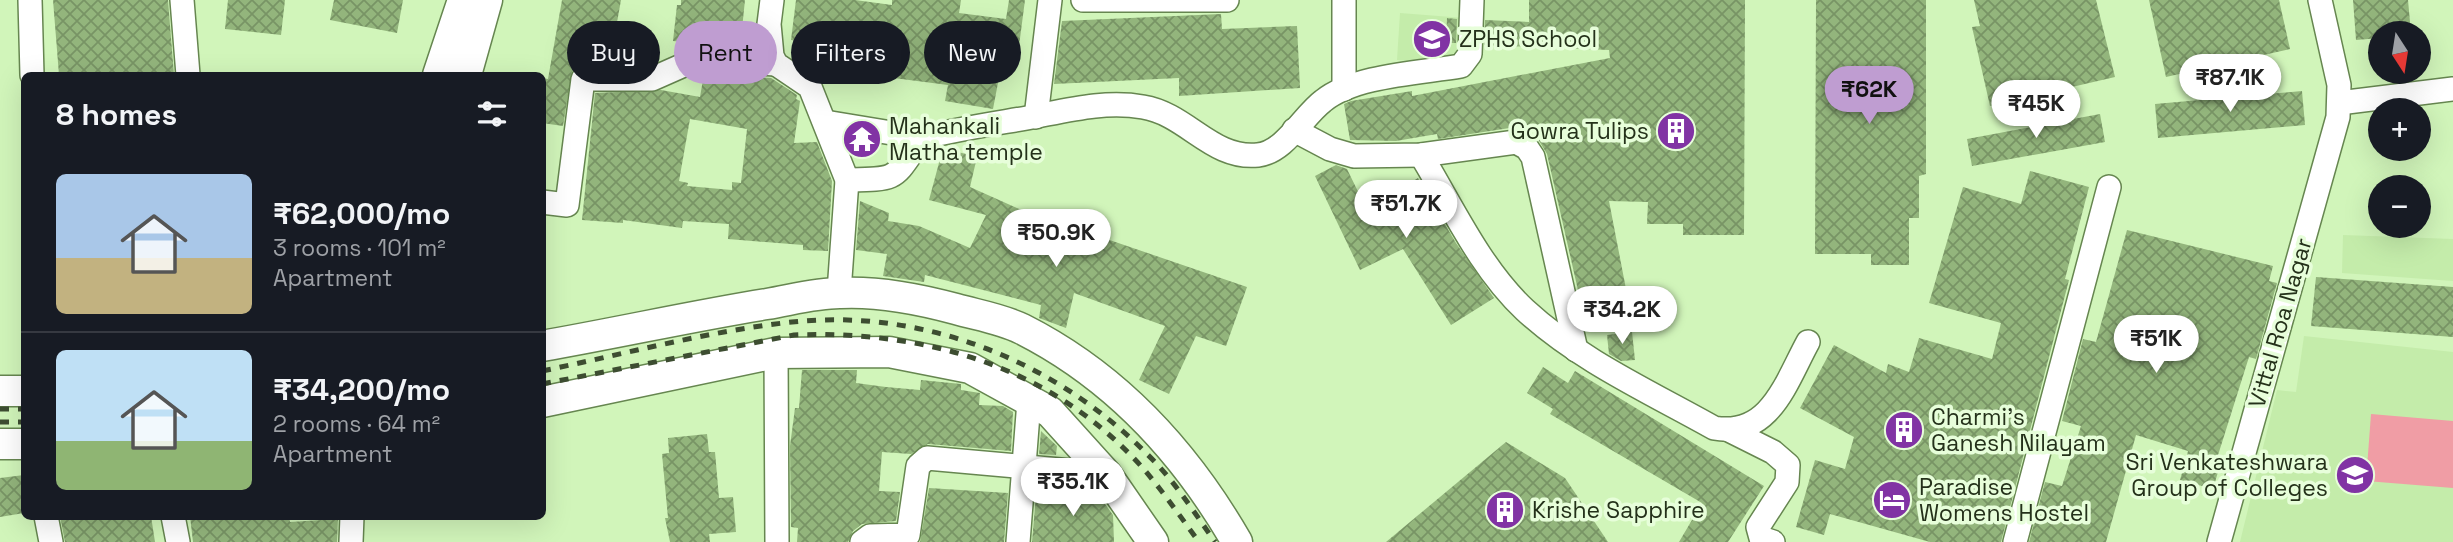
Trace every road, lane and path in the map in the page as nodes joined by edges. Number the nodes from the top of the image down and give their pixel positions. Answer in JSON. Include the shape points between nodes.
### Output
{"nodes":[{"id":1,"x":30,"y":0,"type":"edge"},
{"id":2,"x":182,"y":0,"type":"edge"},
{"id":3,"x":463,"y":0,"type":"edge"},
{"id":4,"x":486,"y":0,"type":"edge"},
{"id":5,"x":772,"y":0,"type":"edge"},
{"id":6,"x":1050,"y":0,"type":"edge"},
{"id":7,"x":1083,"y":0,"type":"edge"},
{"id":8,"x":1227,"y":0,"type":"edge"},
{"id":9,"x":1344,"y":0,"type":"edge"},
{"id":10,"x":1472,"y":0,"type":"edge"},
{"id":11,"x":2320,"y":0,"type":"edge"},
{"id":12,"x":771,"y":21,"type":"edge"},
{"id":13,"x":777,"y":65,"type":"edge"},
{"id":14,"x":674,"y":69,"type":"edge"},
{"id":15,"x":32,"y":72,"type":"edge"},
{"id":16,"x":188,"y":72,"type":"edge"},
{"id":17,"x":439,"y":72,"type":"edge"},
{"id":18,"x":467,"y":72,"type":"edge"},
{"id":19,"x":1344,"y":89,"type":"junction"},
{"id":20,"x":2453,"y":89,"type":"edge"},
{"id":21,"x":2339,"y":103,"type":"junction"},
{"id":22,"x":1036,"y":117,"type":"junction"},
{"id":23,"x":825,"y":122,"type":"junction"},
{"id":24,"x":1294,"y":130,"type":"junction"},
{"id":25,"x":922,"y":138,"type":"junction"},
{"id":26,"x":1421,"y":155,"type":"junction"},
{"id":27,"x":847,"y":180,"type":"junction"},
{"id":28,"x":2109,"y":187,"type":"dead end"},
{"id":29,"x":546,"y":202,"type":"edge"},
{"id":30,"x":839,"y":292,"type":"junction"},
{"id":31,"x":1808,"y":342,"type":"dead end"},
{"id":32,"x":546,"y":345,"type":"edge"},
{"id":33,"x":1576,"y":350,"type":"junction"},
{"id":34,"x":776,"y":353,"type":"junction"},
{"id":35,"x":0,"y":391,"type":"edge"},
{"id":36,"x":21,"y":391,"type":"edge"},
{"id":37,"x":546,"y":401,"type":"edge"},
{"id":38,"x":1029,"y":401,"type":"junction"},
{"id":39,"x":1731,"y":431,"type":"junction"},
{"id":40,"x":0,"y":444,"type":"edge"},
{"id":41,"x":21,"y":444,"type":"edge"},
{"id":42,"x":1024,"y":467,"type":"junction"},
{"id":43,"x":1106,"y":474,"type":"junction"},
{"id":44,"x":47,"y":520,"type":"edge"},
{"id":45,"x":174,"y":520,"type":"edge"},
{"id":46,"x":352,"y":520,"type":"edge"},
{"id":47,"x":51,"y":542,"type":"edge"},
{"id":48,"x":178,"y":542,"type":"edge"},
{"id":49,"x":351,"y":542,"type":"edge"},
{"id":50,"x":777,"y":542,"type":"edge"},
{"id":51,"x":862,"y":542,"type":"edge"},
{"id":52,"x":1018,"y":542,"type":"edge"},
{"id":53,"x":1153,"y":542,"type":"edge"},
{"id":54,"x":1237,"y":542,"type":"edge"},
{"id":55,"x":1773,"y":542,"type":"edge"},
{"id":56,"x":2015,"y":542,"type":"edge"},
{"id":57,"x":2219,"y":542,"type":"edge"}],
"edges":[{"from":1,"to":15,"type":"street"},
{"from":2,"to":16,"type":"street"},
{"from":3,"to":17,"type":"main road"},
{"from":4,"to":18,"type":"main road"},
{"from":5,"to":12,"type":"street"},
{"from":6,"to":22,"type":"street"},
{"from":7,"to":8,"type":"street"},
{"from":9,"to":19,"type":"street"},
{"from":10,"to":19,"type":"street","via":[[1470,54],[1461,66]]},
{"from":11,"to":21,"type":"street","name":"Vittal Roa Nagar"},
{"from":13,"to":23,"type":"street","via":[[810,87]]},
{"from":14,"to":29,"type":"street","via":[[652,79],[583,79],[567,205]]},
{"from":19,"to":24,"type":"street","via":[[1321,102]]},
{"from":20,"to":21,"type":"street"},
{"from":21,"to":57,"type":"street","name":"Vittal Roa Nagar"},
{"from":22,"to":24,"type":"street","via":[[1083,106],[1142,106],[1174,119],[1236,156],[1262,155]]},
{"from":22,"to":25,"type":"street"},
{"from":23,"to":25,"type":"street"},
{"from":23,"to":27,"type":"street"},
{"from":24,"to":26,"type":"street","via":[[1354,156]]},
{"from":25,"to":27,"type":"street","via":[[898,174],[887,179]]},
{"from":26,"to":33,"type":"street","via":[[1496,275],[1524,309]]},
{"from":26,"to":33,"type":"street","via":[[1502,142],[1527,148],[1533,157]]},
{"from":27,"to":30,"type":"street"},
{"from":28,"to":56,"type":"street"},
{"from":30,"to":32,"type":"main road"},
{"from":30,"to":54,"type":"main road","via":[[902,298],[988,318],[1020,328],[1079,361],[1144,417],[1210,496]]},
{"from":31,"to":39,"type":"street","via":[[1770,412]]},
{"from":33,"to":39,"type":"street","via":[[1714,428]]},
{"from":34,"to":37,"type":"main road"},
{"from":34,"to":38,"type":"main road","via":[[858,350],[909,355],[970,368]]},
{"from":34,"to":50,"type":"street"},
{"from":35,"to":36,"type":"main road"},
{"from":38,"to":42,"type":"street"},
{"from":38,"to":43,"type":"main road","via":[[1050,412]]},
{"from":39,"to":55,"type":"street","via":[[1788,465],[1787,482],[1758,527],[1761,538]]},
{"from":40,"to":41,"type":"main road"},
{"from":42,"to":43,"type":"street"},
{"from":42,"to":51,"type":"street","via":[[927,458],[918,467],[908,536],[870,537]]},
{"from":42,"to":52,"type":"street"},
{"from":43,"to":53,"type":"main road"},
{"from":44,"to":47,"type":"street"},
{"from":45,"to":48,"type":"street"},
{"from":46,"to":49,"type":"street"}]}
